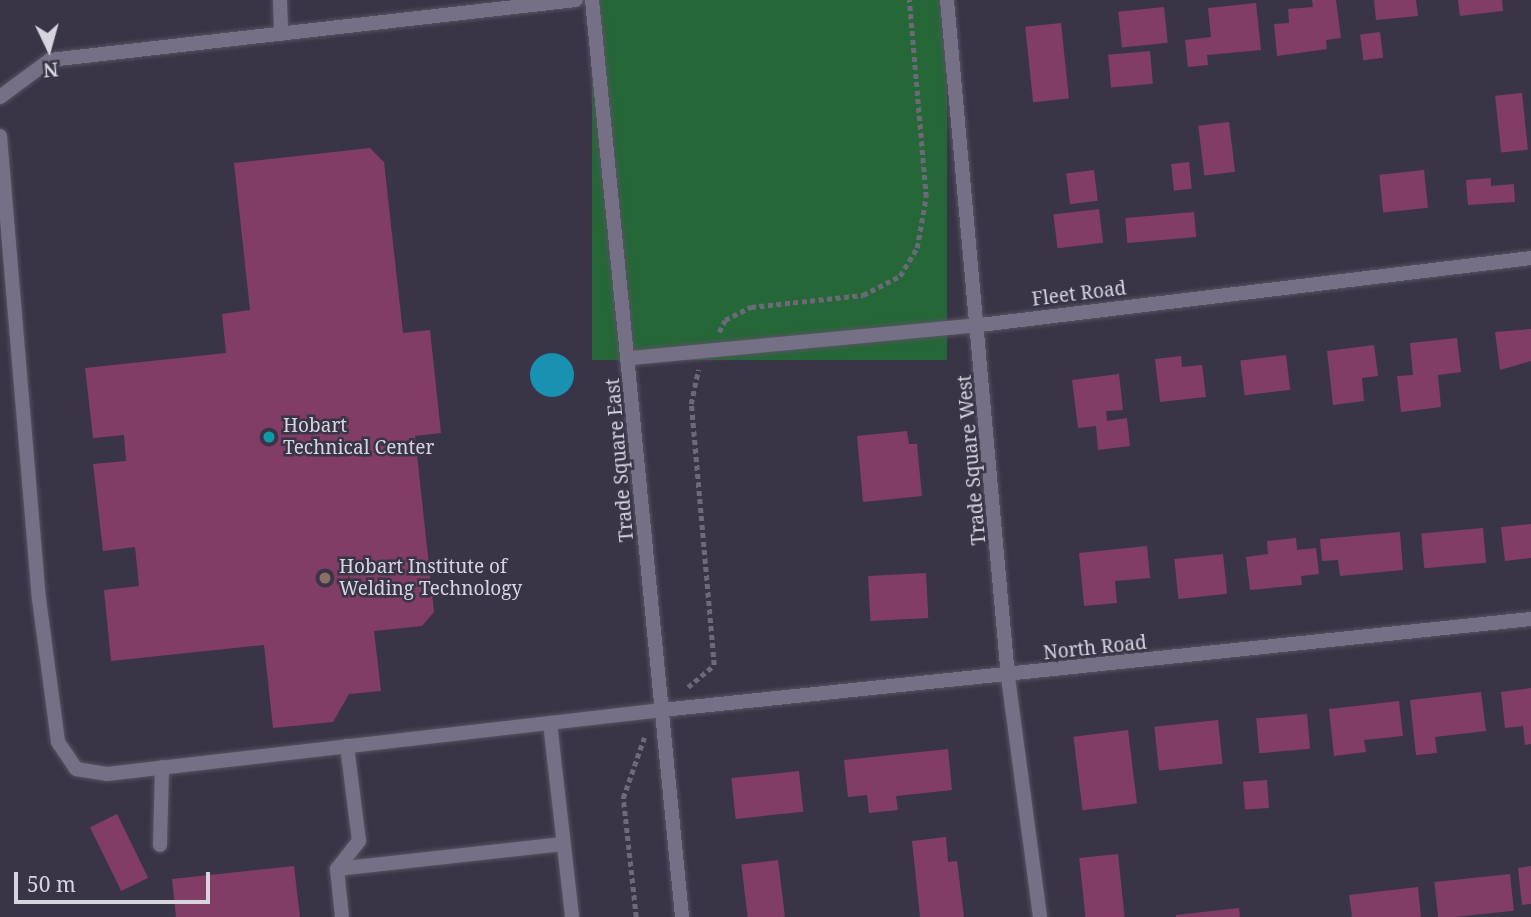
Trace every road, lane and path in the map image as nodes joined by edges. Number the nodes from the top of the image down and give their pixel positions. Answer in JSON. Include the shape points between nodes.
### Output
{"nodes":[{"id":1,"x":280,"y":0,"type":"edge"},
{"id":2,"x":576,"y":0,"type":"edge"},
{"id":3,"x":592,"y":0,"type":"edge"},
{"id":4,"x":909,"y":0,"type":"edge"},
{"id":5,"x":947,"y":0,"type":"edge"},
{"id":6,"x":281,"y":34,"type":"junction"},
{"id":7,"x":0,"y":97,"type":"edge"},
{"id":8,"x":0,"y":136,"type":"edge"},
{"id":9,"x":1531,"y":258,"type":"edge"},
{"id":10,"x":980,"y":325,"type":"junction"},
{"id":11,"x":708,"y":351,"type":"junction"},
{"id":12,"x":630,"y":358,"type":"junction"},
{"id":13,"x":1531,"y":619,"type":"edge"},
{"id":14,"x":1008,"y":677,"type":"junction"},
{"id":15,"x":662,"y":710,"type":"junction"},
{"id":16,"x":550,"y":723,"type":"junction"},
{"id":17,"x":347,"y":746,"type":"junction"},
{"id":18,"x":162,"y":767,"type":"junction"},
{"id":19,"x":563,"y":844,"type":"junction"},
{"id":20,"x":160,"y":845,"type":"dead end"},
{"id":21,"x":337,"y":869,"type":"junction"},
{"id":22,"x":342,"y":917,"type":"edge"},
{"id":23,"x":572,"y":917,"type":"edge"},
{"id":24,"x":636,"y":917,"type":"edge"},
{"id":25,"x":682,"y":917,"type":"edge"},
{"id":26,"x":1040,"y":917,"type":"edge"}],
"edges":[{"from":1,"to":6,"type":"street"},
{"from":2,"to":6,"type":"street"},
{"from":3,"to":12,"type":"street","name":"Trade Square East"},
{"from":4,"to":11,"type":"path","via":[[926,197],[917,247],[900,276],[863,295],[751,307],[725,320]]},
{"from":5,"to":10,"type":"street","name":"Trade Square West"},
{"from":6,"to":7,"type":"street","via":[[50,60]]},
{"from":8,"to":18,"type":"street","name":"North Road","via":[[39,598],[58,742],[76,769],[107,774]]},
{"from":9,"to":10,"type":"street","name":"Fleet Road"},
{"from":10,"to":11,"type":"street","name":"Fleet Road"},
{"from":10,"to":14,"type":"street","name":"Trade Square West"},
{"from":11,"to":12,"type":"street","name":"Fleet Road"},
{"from":11,"to":15,"type":"path","via":[[691,404],[714,665]]},
{"from":12,"to":15,"type":"street","name":"Trade Square East"},
{"from":13,"to":14,"type":"street","name":"North Road"},
{"from":14,"to":15,"type":"street","name":"North Road"},
{"from":14,"to":26,"type":"street","name":"Trade Square West"},
{"from":15,"to":16,"type":"street","name":"North Road"},
{"from":15,"to":24,"type":"path","via":[[633,756],[623,798]]},
{"from":15,"to":25,"type":"street","name":"Trade Square East"},
{"from":16,"to":17,"type":"street","name":"North Road"},
{"from":16,"to":19,"type":"street"},
{"from":17,"to":18,"type":"street","name":"North Road"},
{"from":17,"to":21,"type":"street","via":[[359,841]]},
{"from":18,"to":20,"type":"street"},
{"from":19,"to":21,"type":"street"},
{"from":19,"to":23,"type":"street"},
{"from":21,"to":22,"type":"street"}]}
